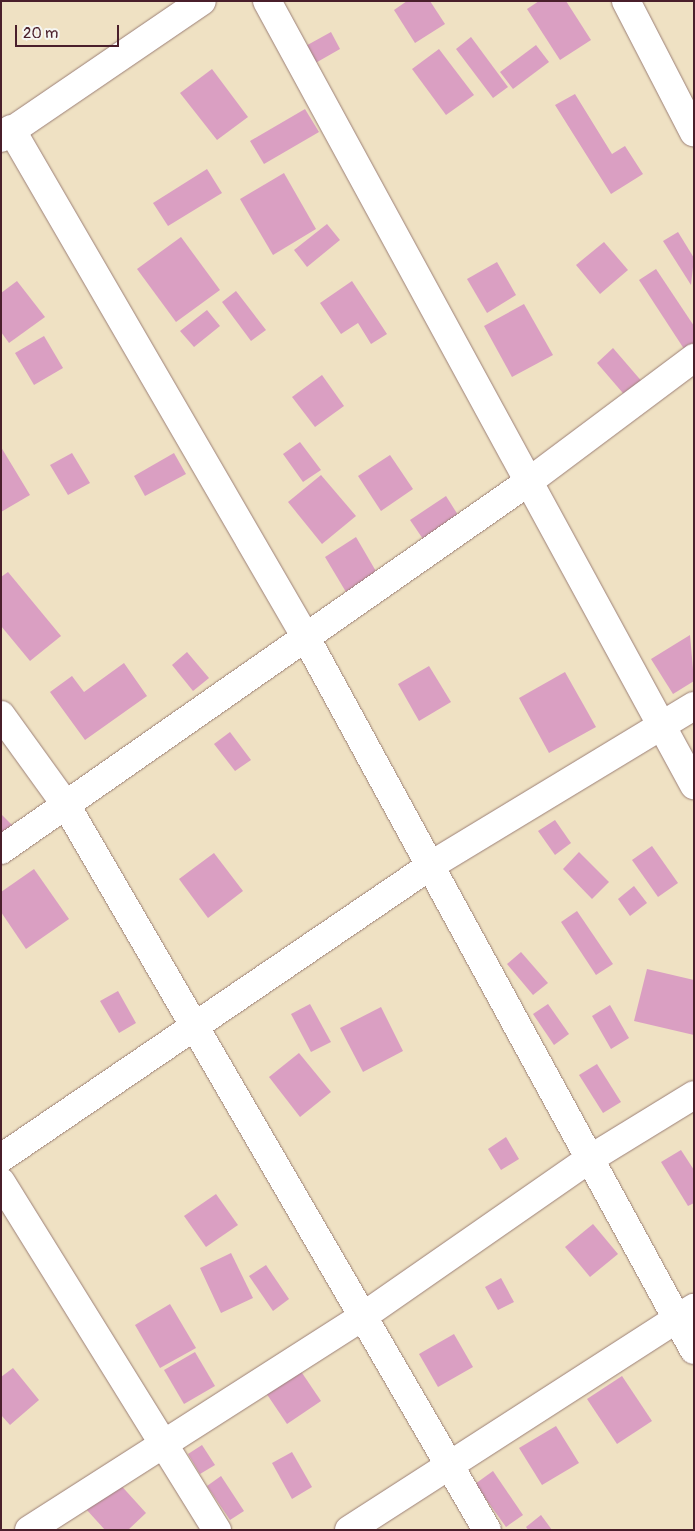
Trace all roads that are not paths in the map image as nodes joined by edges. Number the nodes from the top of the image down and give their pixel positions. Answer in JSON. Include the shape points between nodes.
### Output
{"nodes":[{"id":1,"x":202,"y":1,"type":"edge"},
{"id":2,"x":267,"y":1,"type":"edge"},
{"id":3,"x":626,"y":1,"type":"edge"},
{"id":4,"x":694,"y":133,"type":"edge"},
{"id":5,"x":6,"y":134,"type":"edge"},
{"id":6,"x":694,"y":358,"type":"edge"},
{"id":7,"x":531,"y":480,"type":"junction"},
{"id":8,"x":306,"y":636,"type":"junction"},
{"id":9,"x":694,"y":706,"type":"edge"},
{"id":10,"x":1,"y":715,"type":"edge"},
{"id":11,"x":662,"y":727,"type":"junction"},
{"id":12,"x":694,"y":785,"type":"edge"},
{"id":13,"x":66,"y":804,"type":"junction"},
{"id":14,"x":1,"y":850,"type":"edge"},
{"id":15,"x":433,"y":864,"type":"junction"},
{"id":16,"x":195,"y":1030,"type":"junction"},
{"id":17,"x":694,"y":1095,"type":"edge"},
{"id":18,"x":1,"y":1158,"type":"edge"},
{"id":19,"x":588,"y":1160,"type":"junction"},
{"id":20,"x":1,"y":1182,"type":"edge"},
{"id":21,"x":685,"y":1313,"type":"edge"},
{"id":22,"x":362,"y":1317,"type":"junction"},
{"id":23,"x":694,"y":1350,"type":"edge"},
{"id":24,"x":162,"y":1444,"type":"junction"},
{"id":25,"x":448,"y":1464,"type":"junction"},
{"id":26,"x":29,"y":1530,"type":"edge"},
{"id":27,"x":217,"y":1530,"type":"edge"},
{"id":28,"x":349,"y":1530,"type":"edge"},
{"id":29,"x":487,"y":1530,"type":"edge"}],
"edges":[{"from":1,"to":5,"type":"street"},
{"from":2,"to":7,"type":"street"},
{"from":3,"to":4,"type":"street"},
{"from":5,"to":8,"type":"street"},
{"from":6,"to":7,"type":"street"},
{"from":7,"to":8,"type":"street"},
{"from":7,"to":11,"type":"street"},
{"from":8,"to":13,"type":"street"},
{"from":8,"to":15,"type":"street"},
{"from":9,"to":11,"type":"street"},
{"from":10,"to":13,"type":"street"},
{"from":11,"to":12,"type":"street"},
{"from":11,"to":15,"type":"street"},
{"from":13,"to":14,"type":"street"},
{"from":13,"to":16,"type":"street"},
{"from":15,"to":16,"type":"street"},
{"from":15,"to":19,"type":"street"},
{"from":16,"to":18,"type":"street"},
{"from":16,"to":22,"type":"street"},
{"from":17,"to":19,"type":"street"},
{"from":19,"to":21,"type":"street"},
{"from":19,"to":22,"type":"street"},
{"from":20,"to":24,"type":"street"},
{"from":21,"to":23,"type":"street"},
{"from":21,"to":25,"type":"street"},
{"from":22,"to":24,"type":"street"},
{"from":22,"to":25,"type":"street"},
{"from":24,"to":26,"type":"street"},
{"from":24,"to":27,"type":"street"},
{"from":25,"to":28,"type":"street"},
{"from":25,"to":29,"type":"street"}]}
